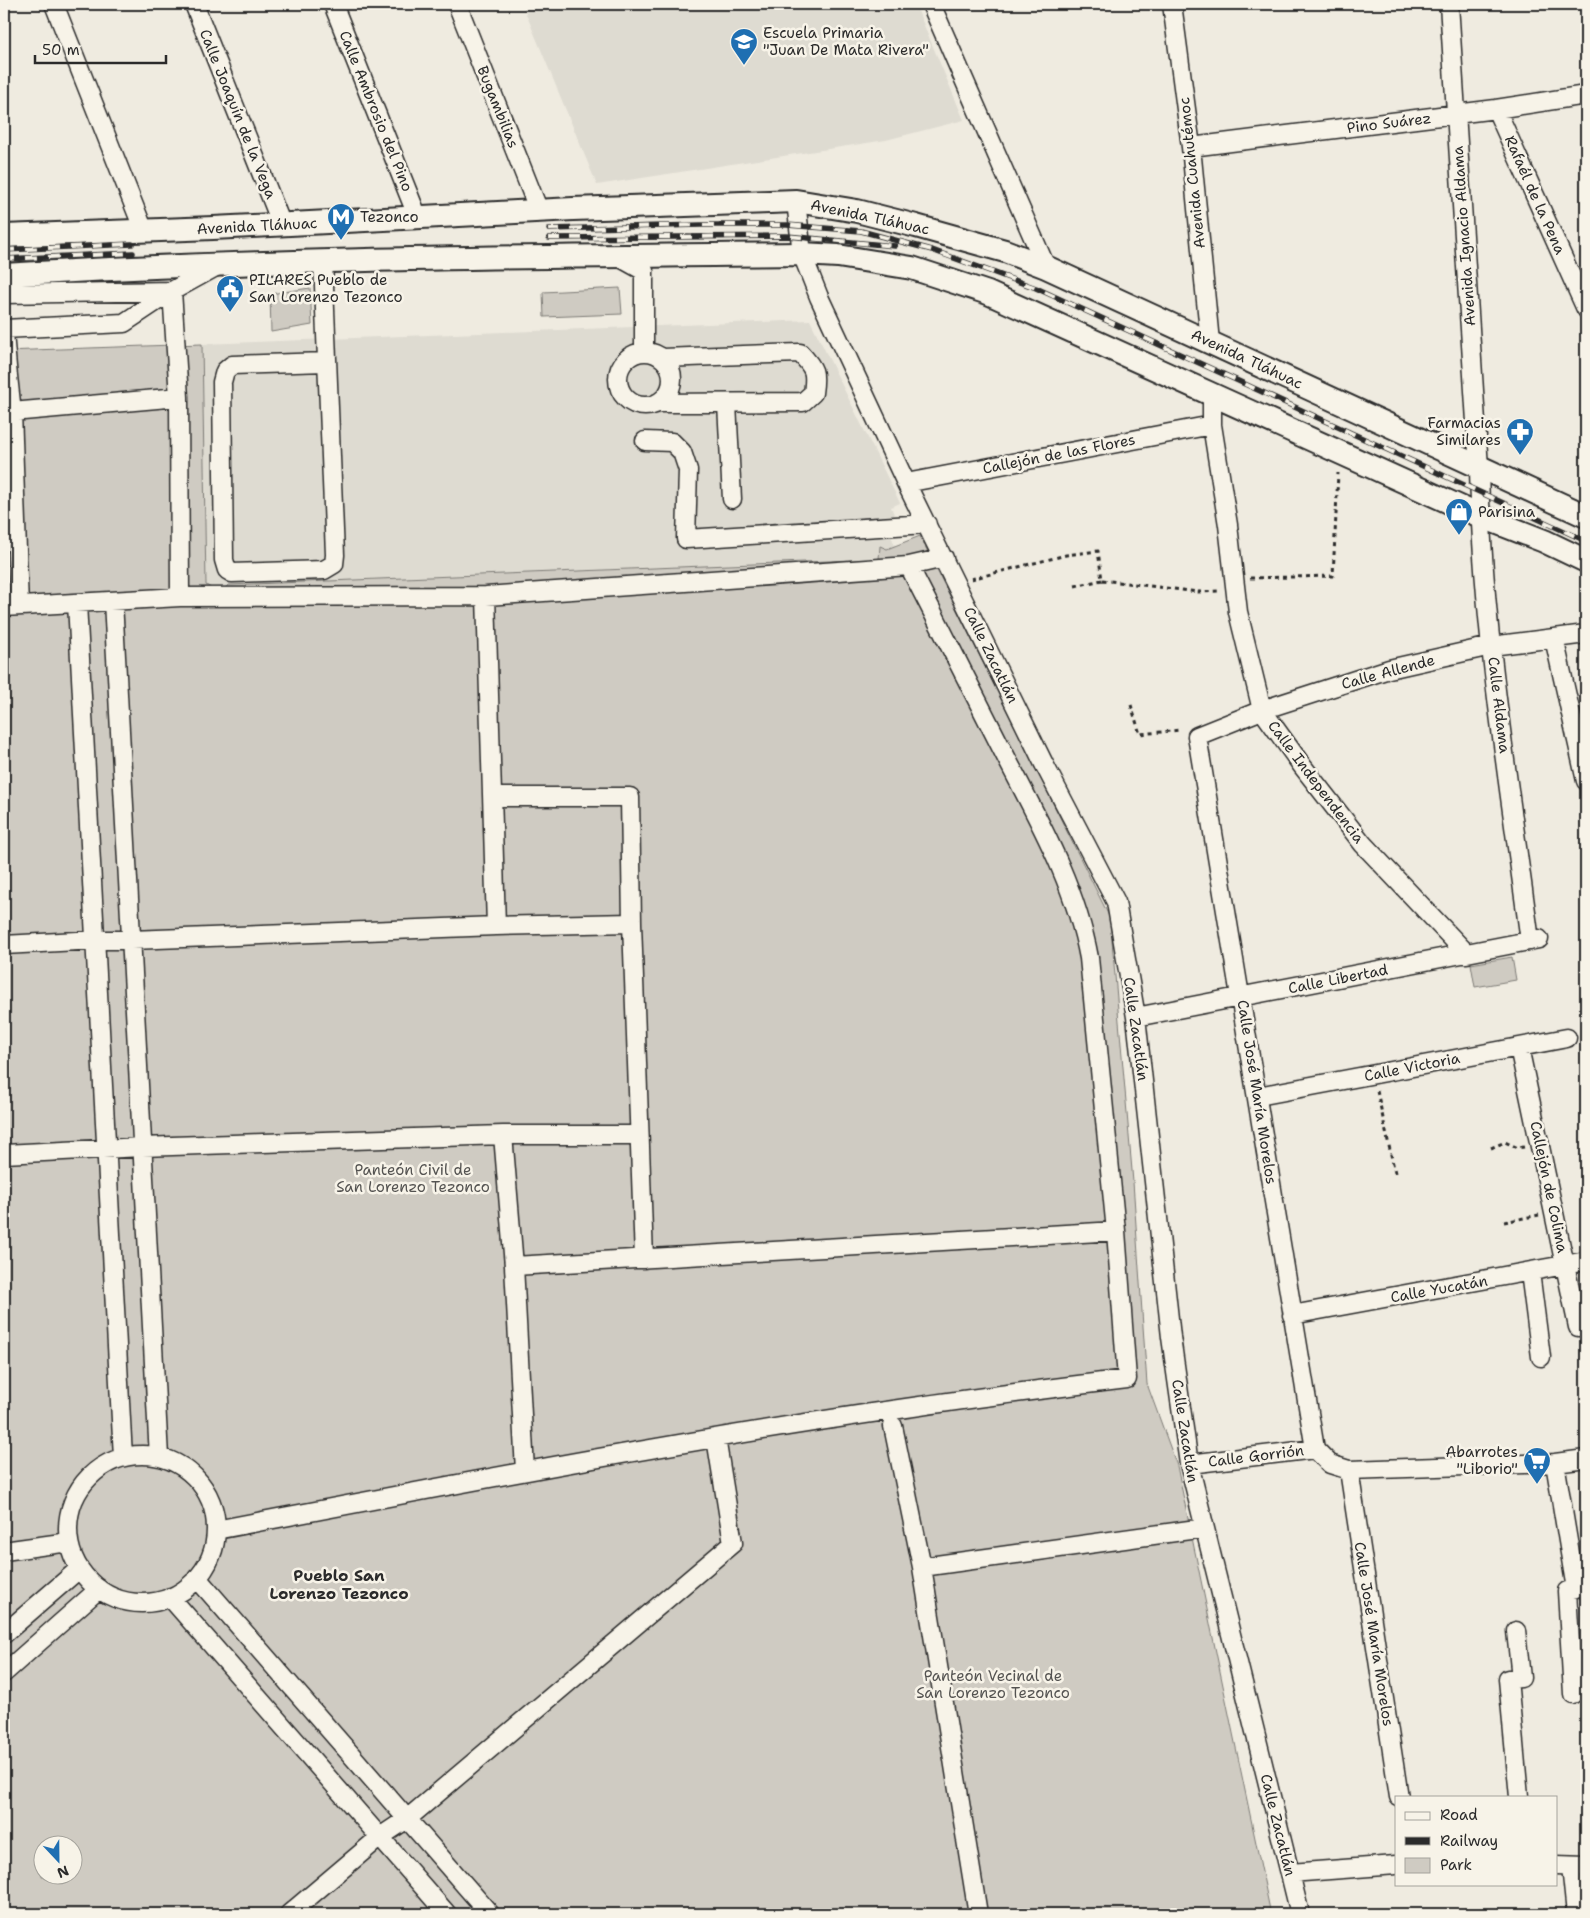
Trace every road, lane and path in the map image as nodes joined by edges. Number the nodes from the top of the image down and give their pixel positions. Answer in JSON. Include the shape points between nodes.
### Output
{"nodes":[{"id":1,"x":54,"y":4,"type":"edge"},
{"id":2,"x":194,"y":4,"type":"edge"},
{"id":3,"x":333,"y":4,"type":"edge"},
{"id":4,"x":457,"y":4,"type":"edge"},
{"id":5,"x":931,"y":4,"type":"edge"},
{"id":6,"x":1172,"y":4,"type":"edge"},
{"id":7,"x":1449,"y":4,"type":"edge"},
{"id":8,"x":1586,"y":95,"type":"edge"},
{"id":9,"x":1496,"y":109,"type":"junction"},
{"id":10,"x":1456,"y":114,"type":"junction"},
{"id":11,"x":1191,"y":147,"type":"junction"},
{"id":12,"x":796,"y":201,"type":"junction"},
{"id":13,"x":539,"y":211,"type":"junction"},
{"id":14,"x":418,"y":218,"type":"junction"},
{"id":15,"x":282,"y":225,"type":"junction"},
{"id":16,"x":144,"y":231,"type":"junction"},
{"id":17,"x":4,"y":234,"type":"edge"},
{"id":18,"x":802,"y":254,"type":"junction"},
{"id":19,"x":617,"y":256,"type":"junction"},
{"id":20,"x":323,"y":261,"type":"junction"},
{"id":21,"x":220,"y":264,"type":"junction"},
{"id":22,"x":1046,"y":267,"type":"junction"},
{"id":23,"x":4,"y":275,"type":"edge"},
{"id":24,"x":172,"y":291,"type":"junction"},
{"id":25,"x":4,"y":294,"type":"edge"},
{"id":26,"x":1586,"y":309,"type":"edge"},
{"id":27,"x":4,"y":329,"type":"edge"},
{"id":28,"x":4,"y":333,"type":"edge"},
{"id":29,"x":1210,"y":342,"type":"junction"},
{"id":30,"x":644,"y":352,"type":"junction"},
{"id":31,"x":663,"y":358,"type":"junction"},
{"id":32,"x":326,"y":362,"type":"junction"},
{"id":33,"x":6,"y":367,"type":"edge"},
{"id":34,"x":1212,"y":395,"type":"junction"},
{"id":35,"x":180,"y":397,"type":"junction"},
{"id":36,"x":657,"y":403,"type":"junction"},
{"id":37,"x":727,"y":404,"type":"junction"},
{"id":38,"x":12,"y":412,"type":"junction"},
{"id":39,"x":1212,"y":425,"type":"junction"},
{"id":40,"x":645,"y":441,"type":"dead end"},
{"id":41,"x":1339,"y":453,"type":"junction"},
{"id":42,"x":1479,"y":468,"type":"junction"},
{"id":43,"x":906,"y":483,"type":"junction"},
{"id":44,"x":732,"y":499,"type":"dead end"},
{"id":45,"x":1480,"y":516,"type":"junction"},
{"id":46,"x":1586,"y":516,"type":"edge"},
{"id":47,"x":927,"y":524,"type":"junction"},
{"id":48,"x":944,"y":558,"type":"junction"},
{"id":49,"x":1586,"y":561,"type":"edge"},
{"id":50,"x":909,"y":566,"type":"junction"},
{"id":51,"x":1102,"y":580,"type":"junction"},
{"id":52,"x":956,"y":582,"type":"junction"},
{"id":53,"x":1235,"y":585,"type":"junction"},
{"id":54,"x":1075,"y":586,"type":"dead end"},
{"id":55,"x":486,"y":596,"type":"junction"},
{"id":56,"x":180,"y":597,"type":"junction"},
{"id":57,"x":113,"y":601,"type":"junction"},
{"id":58,"x":77,"y":603,"type":"junction"},
{"id":59,"x":11,"y":606,"type":"edge"},
{"id":60,"x":1586,"y":634,"type":"edge"},
{"id":61,"x":1554,"y":638,"type":"junction"},
{"id":62,"x":1491,"y":646,"type":"junction"},
{"id":63,"x":1132,"y":705,"type":"dead end"},
{"id":64,"x":1262,"y":710,"type":"junction"},
{"id":65,"x":1197,"y":736,"type":"junction"},
{"id":66,"x":1586,"y":780,"type":"edge"},
{"id":67,"x":493,"y":797,"type":"junction"},
{"id":68,"x":632,"y":923,"type":"junction"},
{"id":69,"x":496,"y":926,"type":"junction"},
{"id":70,"x":96,"y":940,"type":"junction"},
{"id":71,"x":131,"y":940,"type":"junction"},
{"id":72,"x":1535,"y":940,"type":"joint"},
{"id":73,"x":4,"y":945,"type":"edge"},
{"id":74,"x":1467,"y":954,"type":"junction"},
{"id":75,"x":1242,"y":997,"type":"junction"},
{"id":76,"x":1136,"y":1016,"type":"junction"},
{"id":77,"x":1567,"y":1038,"type":"dead end"},
{"id":78,"x":1519,"y":1047,"type":"junction"},
{"id":79,"x":1373,"y":1074,"type":"junction"},
{"id":80,"x":1258,"y":1096,"type":"junction"},
{"id":81,"x":503,"y":1135,"type":"junction"},
{"id":82,"x":638,"y":1135,"type":"junction"},
{"id":83,"x":1539,"y":1144,"type":"junction"},
{"id":84,"x":142,"y":1147,"type":"junction"},
{"id":85,"x":1491,"y":1148,"type":"dead end"},
{"id":86,"x":106,"y":1150,"type":"junction"},
{"id":87,"x":4,"y":1154,"type":"edge"},
{"id":88,"x":1395,"y":1173,"type":"dead end"},
{"id":89,"x":1554,"y":1212,"type":"junction"},
{"id":90,"x":1504,"y":1222,"type":"dead end"},
{"id":91,"x":1116,"y":1231,"type":"junction"},
{"id":92,"x":644,"y":1259,"type":"junction"},
{"id":93,"x":1586,"y":1261,"type":"edge"},
{"id":94,"x":514,"y":1266,"type":"junction"},
{"id":95,"x":1565,"y":1266,"type":"junction"},
{"id":96,"x":1530,"y":1272,"type":"junction"},
{"id":97,"x":1292,"y":1315,"type":"junction"},
{"id":98,"x":1578,"y":1327,"type":"dead end"},
{"id":99,"x":1541,"y":1357,"type":"dead end"},
{"id":100,"x":893,"y":1426,"type":"dead end"},
{"id":101,"x":716,"y":1438,"type":"junction"},
{"id":102,"x":1315,"y":1449,"type":"junction"},
{"id":103,"x":123,"y":1457,"type":"junction"},
{"id":104,"x":159,"y":1457,"type":"junction"},
{"id":105,"x":1586,"y":1459,"type":"edge"},
{"id":106,"x":1555,"y":1463,"type":"junction"},
{"id":107,"x":1189,"y":1464,"type":"junction"},
{"id":108,"x":1349,"y":1470,"type":"junction"},
{"id":109,"x":525,"y":1472,"type":"junction"},
{"id":110,"x":1204,"y":1528,"type":"junction"},
{"id":111,"x":216,"y":1530,"type":"junction"},
{"id":112,"x":69,"y":1542,"type":"junction"},
{"id":113,"x":4,"y":1551,"type":"edge"},
{"id":114,"x":922,"y":1567,"type":"junction"},
{"id":115,"x":79,"y":1569,"type":"junction"},
{"id":116,"x":197,"y":1578,"type":"junction"},
{"id":117,"x":99,"y":1589,"type":"junction"},
{"id":118,"x":170,"y":1597,"type":"junction"},
{"id":119,"x":1516,"y":1631,"type":"dead end"},
{"id":120,"x":4,"y":1634,"type":"edge"},
{"id":121,"x":4,"y":1673,"type":"edge"},
{"id":122,"x":1573,"y":1694,"type":"dead end"},
{"id":123,"x":1398,"y":1796,"type":"edge"},
{"id":124,"x":1519,"y":1796,"type":"edge"},
{"id":125,"x":407,"y":1819,"type":"junction"},
{"id":126,"x":380,"y":1837,"type":"junction"},
{"id":127,"x":1395,"y":1865,"type":"edge"},
{"id":128,"x":1571,"y":1866,"type":"edge"},
{"id":129,"x":1290,"y":1873,"type":"junction"},
{"id":130,"x":290,"y":1914,"type":"edge"},
{"id":131,"x":447,"y":1914,"type":"edge"},
{"id":132,"x":490,"y":1914,"type":"edge"},
{"id":133,"x":978,"y":1914,"type":"edge"},
{"id":134,"x":1300,"y":1914,"type":"edge"},
{"id":135,"x":1576,"y":1914,"type":"edge"}],
"edges":[{"from":1,"to":16,"type":"street"},
{"from":2,"to":15,"type":"street","name":"Calle Joaquín de la Vega"},
{"from":3,"to":14,"type":"street","name":"Calle Ambrosio del Pino"},
{"from":4,"to":13,"type":"street","name":"Bugambilias"},
{"from":5,"to":22,"type":"street"},
{"from":6,"to":11,"type":"street","name":"Avenida Cuahutémoc"},
{"from":7,"to":10,"type":"street","name":"Avenida Ignacio Aldama"},
{"from":8,"to":9,"type":"street","name":"Pino Suárez"},
{"from":9,"to":10,"type":"street","name":"Pino Suárez"},
{"from":9,"to":26,"type":"street","name":"Rafaél de la Pena"},
{"from":10,"to":11,"type":"street","name":"Pino Suárez"},
{"from":10,"to":42,"type":"street","name":"Avenida Ignacio Aldama"},
{"from":11,"to":29,"type":"street","name":"Avenida Cuahutémoc"},
{"from":12,"to":13,"type":"main road","name":"Avenida Tláhuac"},
{"from":12,"to":18,"type":"street","name":"Calle Zacatlán"},
{"from":12,"to":22,"type":"main road","name":"Avenida Tláhuac","via":[[857,211],[916,226],[1005,251]]},
{"from":13,"to":14,"type":"main road","name":"Avenida Tláhuac"},
{"from":14,"to":15,"type":"main road","name":"Avenida Tláhuac"},
{"from":15,"to":16,"type":"main road","name":"Avenida Tláhuac"},
{"from":16,"to":17,"type":"main road","name":"Avenida Tláhuac"},
{"from":18,"to":19,"type":"main road"},
{"from":18,"to":34,"type":"main road","via":[[838,256],[912,268],[988,293]]},
{"from":18,"to":43,"type":"street","name":"Calle Zacatlán","via":[[818,297]]},
{"from":19,"to":20,"type":"main road"},
{"from":19,"to":30,"type":"street","via":[[644,272]]},
{"from":20,"to":21,"type":"main road"},
{"from":20,"to":32,"type":"street"},
{"from":21,"to":23,"type":"main road"},
{"from":21,"to":24,"type":"street"},
{"from":22,"to":29,"type":"main road","name":"Avenida Tláhuac"},
{"from":24,"to":25,"type":"street"},
{"from":24,"to":27,"type":"street","via":[[124,323]]},
{"from":24,"to":35,"type":"street"},
{"from":28,"to":33,"type":"street"},
{"from":29,"to":42,"type":"main road","name":"Avenida Tláhuac"},
{"from":30,"to":31,"type":"street"},
{"from":30,"to":36,"type":"street","via":[[633,354],[625,361],[619,370],[618,380],[624,395],[636,404],[647,406]]},
{"from":31,"to":36,"type":"street","via":[[670,367],[671,388]]},
{"from":31,"to":37,"type":"street","via":[[800,353],[816,377],[813,393],[803,402]]},
{"from":32,"to":32,"type":"street","via":[[334,564],[324,570],[232,573],[227,570],[224,560],[222,382],[225,371],[232,365]]},
{"from":33,"to":38,"type":"street"},
{"from":34,"to":39,"type":"street","name":"Calle Independencia"},
{"from":34,"to":41,"type":"main road"},
{"from":35,"to":38,"type":"street"},
{"from":35,"to":56,"type":"street"},
{"from":36,"to":37,"type":"street"},
{"from":37,"to":44,"type":"street"},
{"from":38,"to":59,"type":"street"},
{"from":39,"to":43,"type":"street","name":"Callejón de las Flores"},
{"from":39,"to":53,"type":"street","name":"Calle Independencia"},
{"from":40,"to":47,"type":"street","via":[[672,442],[682,452],[688,470],[686,539]]},
{"from":41,"to":45,"type":"main road"},
{"from":41,"to":53,"type":"path","via":[[1333,576]]},
{"from":42,"to":45,"type":"street","name":"Calle Aldama"},
{"from":42,"to":46,"type":"main road","name":"Avenida Tláhuac"},
{"from":43,"to":47,"type":"street","name":"Calle Zacatlán"},
{"from":45,"to":49,"type":"main road"},
{"from":45,"to":62,"type":"street","name":"Calle Aldama"},
{"from":47,"to":48,"type":"street","name":"Calle Zacatlán"},
{"from":48,"to":50,"type":"street"},
{"from":48,"to":52,"type":"street","name":"Calle Zacatlán"},
{"from":50,"to":55,"type":"street"},
{"from":50,"to":91,"type":"street","via":[[1043,828],[1083,928],[1089,958]]},
{"from":51,"to":52,"type":"path","via":[[1098,551],[1066,555]]},
{"from":51,"to":53,"type":"path","via":[[1198,592]]},
{"from":51,"to":54,"type":"path"},
{"from":52,"to":76,"type":"street","name":"Calle Zacatlán","via":[[1044,764],[1116,902]]},
{"from":53,"to":64,"type":"street","name":"Calle Independencia","via":[[1238,612]]},
{"from":55,"to":56,"type":"street"},
{"from":55,"to":67,"type":"street"},
{"from":56,"to":57,"type":"street"},
{"from":57,"to":58,"type":"street"},
{"from":57,"to":71,"type":"street"},
{"from":58,"to":59,"type":"street"},
{"from":58,"to":70,"type":"street"},
{"from":60,"to":61,"type":"street","name":"Calle Allende"},
{"from":61,"to":62,"type":"street","name":"Calle Allende"},
{"from":61,"to":66,"type":"street"},
{"from":62,"to":64,"type":"street","name":"Calle Allende","via":[[1389,668]]},
{"from":62,"to":72,"type":"street","name":"Calle Aldama"},
{"from":63,"to":65,"type":"path","via":[[1140,734],[1187,729]]},
{"from":64,"to":65,"type":"street","name":"Calle Allende"},
{"from":64,"to":74,"type":"street","name":"Calle Independencia","via":[[1362,844]]},
{"from":65,"to":75,"type":"street","name":"Calle José María Morelos"},
{"from":67,"to":68,"type":"street","via":[[630,797]]},
{"from":67,"to":69,"type":"street"},
{"from":68,"to":69,"type":"street"},
{"from":68,"to":82,"type":"street"},
{"from":69,"to":71,"type":"street"},
{"from":70,"to":71,"type":"street"},
{"from":70,"to":73,"type":"street"},
{"from":70,"to":86,"type":"street"},
{"from":71,"to":84,"type":"street"},
{"from":72,"to":74,"type":"street","name":"Calle Libertad"},
{"from":74,"to":75,"type":"street","name":"Calle Libertad"},
{"from":75,"to":76,"type":"street","name":"Calle Libertad"},
{"from":75,"to":80,"type":"street","name":"Calle José María Morelos"},
{"from":76,"to":107,"type":"street","name":"Calle Zacatlán","via":[[1171,1337]]},
{"from":77,"to":78,"type":"street","name":"Calle Victoria"},
{"from":78,"to":79,"type":"street","name":"Calle Victoria"},
{"from":78,"to":83,"type":"street","name":"Callejón de Colima"},
{"from":79,"to":80,"type":"street","name":"Calle Victoria"},
{"from":79,"to":88,"type":"path"},
{"from":80,"to":97,"type":"street","name":"Calle José María Morelos"},
{"from":81,"to":82,"type":"street"},
{"from":81,"to":84,"type":"street"},
{"from":81,"to":94,"type":"street"},
{"from":82,"to":92,"type":"street"},
{"from":83,"to":85,"type":"path","via":[[1518,1148],[1505,1142]]},
{"from":83,"to":89,"type":"street","name":"Callejón de Colima"},
{"from":84,"to":86,"type":"street"},
{"from":84,"to":104,"type":"street"},
{"from":86,"to":87,"type":"street"},
{"from":86,"to":103,"type":"street"},
{"from":89,"to":90,"type":"path"},
{"from":89,"to":95,"type":"street","name":"Callejón de Colima"},
{"from":91,"to":92,"type":"street"},
{"from":91,"to":101,"type":"street","via":[[1127,1379],[905,1408]]},
{"from":92,"to":94,"type":"street"},
{"from":93,"to":95,"type":"street","name":"Calle Yucatán"},
{"from":94,"to":109,"type":"street"},
{"from":95,"to":96,"type":"street","name":"Calle Yucatán"},
{"from":95,"to":98,"type":"street","name":"Callejón de Colima"},
{"from":96,"to":97,"type":"street","name":"Calle Yucatán"},
{"from":96,"to":99,"type":"street"},
{"from":97,"to":102,"type":"street","name":"Calle José María Morelos"},
{"from":100,"to":114,"type":"street"},
{"from":101,"to":109,"type":"street"},
{"from":101,"to":125,"type":"street","via":[[733,1543]]},
{"from":102,"to":107,"type":"street","name":"Calle Gorrión"},
{"from":102,"to":108,"type":"street","name":"Calle Gorrión","via":[[1330,1464]]},
{"from":103,"to":104,"type":"street","via":[[141,1454]]},
{"from":103,"to":112,"type":"street","via":[[98,1469],[79,1489],[69,1515]]},
{"from":104,"to":111,"type":"street","via":[[185,1468],[200,1483],[211,1502]]},
{"from":105,"to":106,"type":"street","name":"Calle Gorrión"},
{"from":106,"to":108,"type":"street","name":"Calle Gorrión"},
{"from":106,"to":122,"type":"street","via":[[1576,1589],[1567,1591]]},
{"from":107,"to":110,"type":"street","name":"Calle Zacatlán"},
{"from":108,"to":123,"type":"street","name":"Calle José María Morelos"},
{"from":109,"to":111,"type":"street"},
{"from":110,"to":114,"type":"street"},
{"from":110,"to":129,"type":"street","name":"Calle Zacatlán"},
{"from":111,"to":116,"type":"street","via":[[211,1556]]},
{"from":112,"to":113,"type":"street"},
{"from":112,"to":115,"type":"street"},
{"from":114,"to":133,"type":"street"},
{"from":115,"to":117,"type":"street"},
{"from":115,"to":120,"type":"street"},
{"from":116,"to":118,"type":"street"},
{"from":116,"to":125,"type":"street"},
{"from":117,"to":118,"type":"street","via":[[116,1598],[134,1602]]},
{"from":117,"to":121,"type":"street"},
{"from":118,"to":126,"type":"street"},
{"from":119,"to":124,"type":"street","via":[[1521,1678],[1508,1679]]},
{"from":125,"to":126,"type":"street"},
{"from":125,"to":132,"type":"street"},
{"from":126,"to":130,"type":"street"},
{"from":126,"to":131,"type":"street"},
{"from":127,"to":129,"type":"street"},
{"from":128,"to":135,"type":"street"},
{"from":129,"to":134,"type":"street","name":"Calle Zacatlán"}]}
